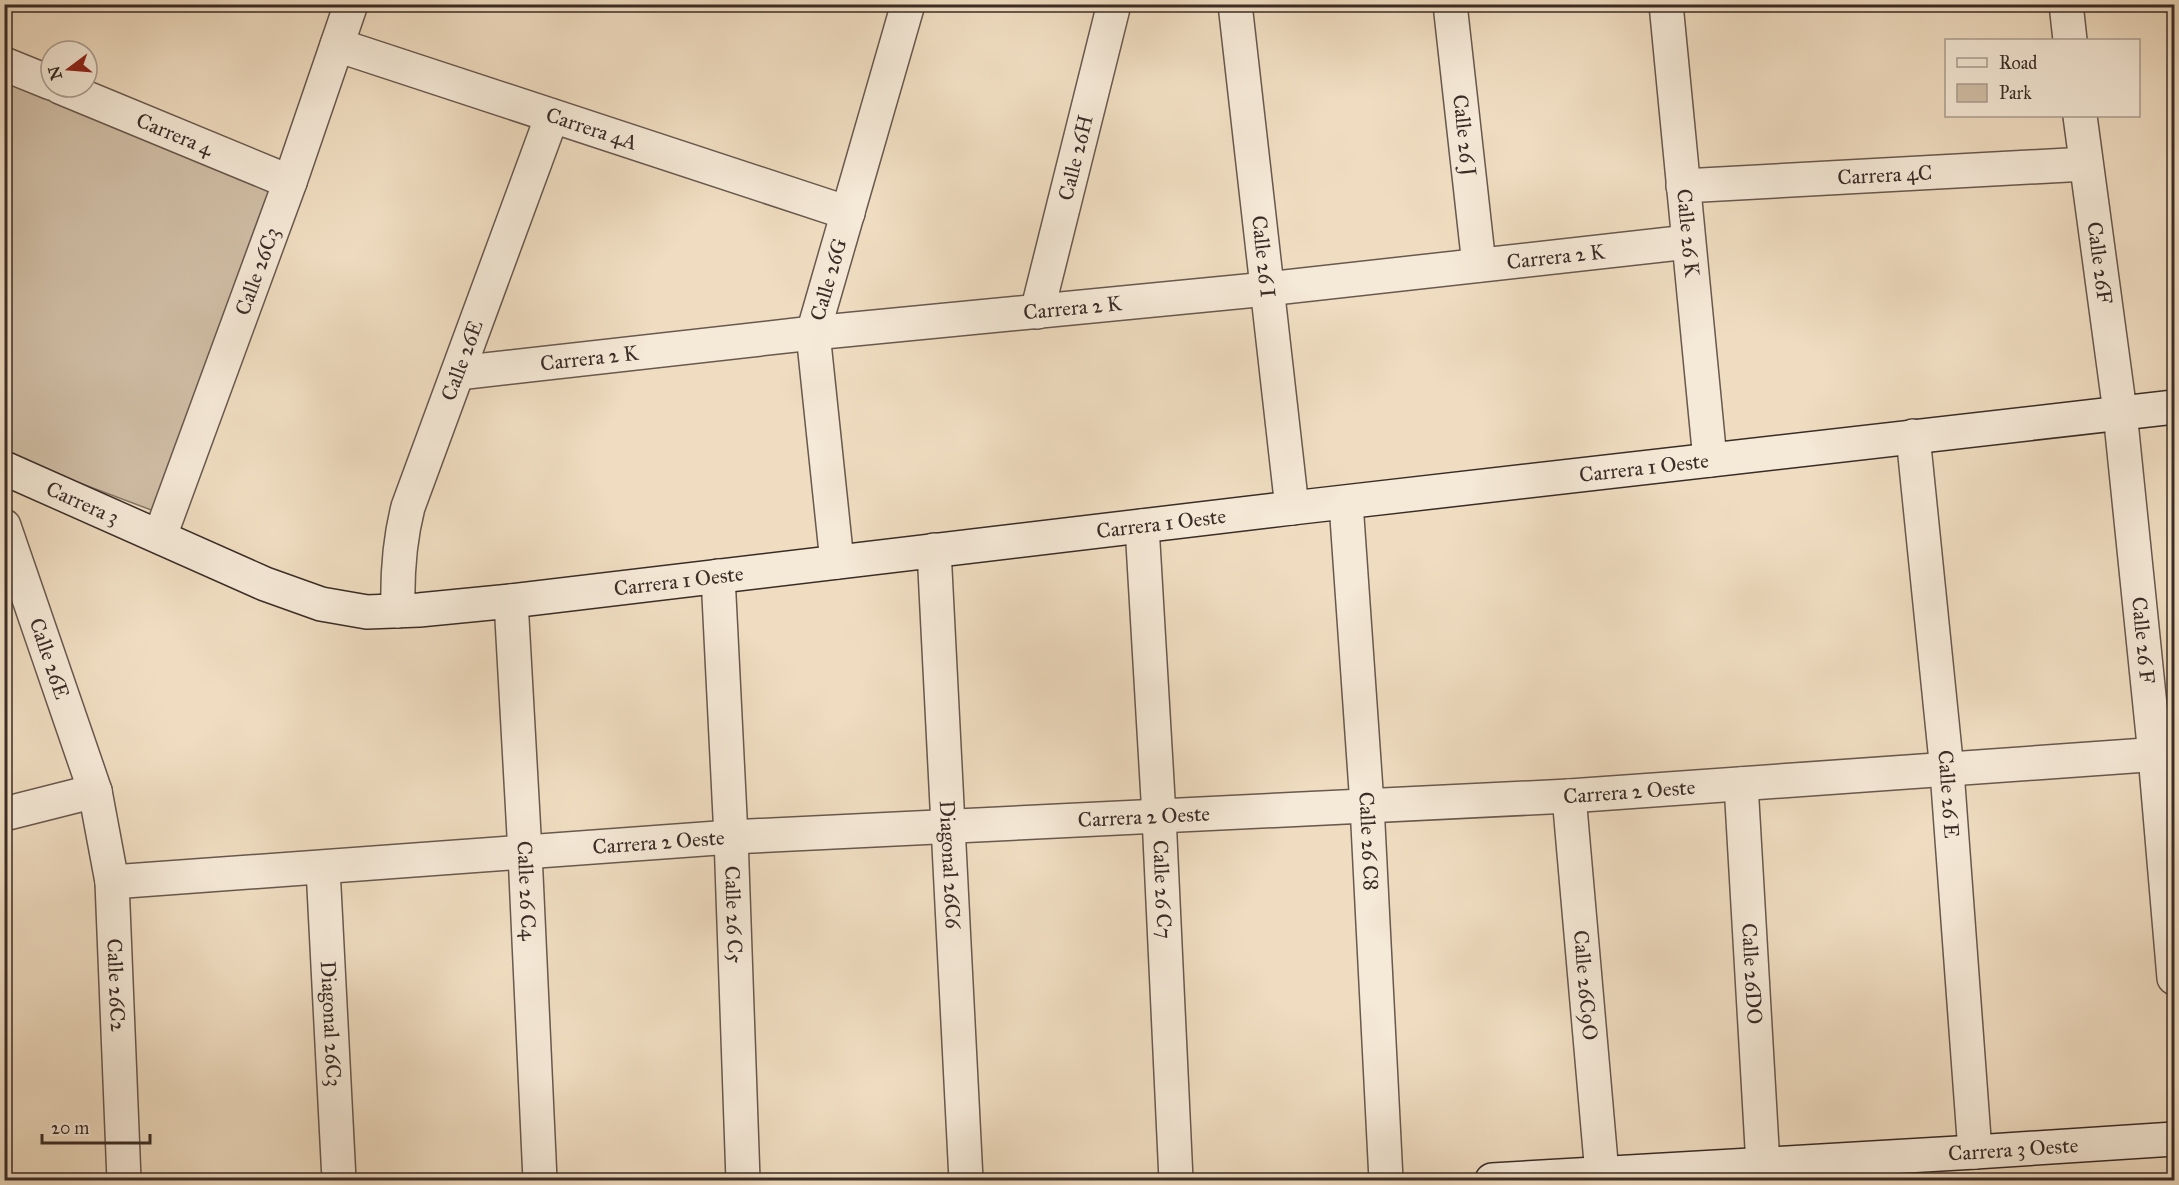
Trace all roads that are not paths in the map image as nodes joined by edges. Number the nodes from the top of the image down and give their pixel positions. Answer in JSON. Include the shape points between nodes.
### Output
{"nodes":[{"id":1,"x":351,"y":4,"type":"edge"},
{"id":2,"x":908,"y":4,"type":"edge"},
{"id":3,"x":1114,"y":4,"type":"edge"},
{"id":4,"x":1235,"y":4,"type":"edge"},
{"id":5,"x":1450,"y":4,"type":"edge"},
{"id":6,"x":1666,"y":4,"type":"edge"},
{"id":7,"x":2066,"y":4,"type":"edge"},
{"id":8,"x":2070,"y":39,"type":"edge"},
{"id":9,"x":338,"y":45,"type":"junction"},
{"id":10,"x":4,"y":64,"type":"edge"},
{"id":11,"x":39,"y":78,"type":"edge"},
{"id":12,"x":89,"y":99,"type":"edge"},
{"id":13,"x":552,"y":116,"type":"junction"},
{"id":14,"x":2080,"y":117,"type":"edge"},
{"id":15,"x":2086,"y":164,"type":"junction"},
{"id":16,"x":290,"y":182,"type":"junction"},
{"id":17,"x":1683,"y":186,"type":"junction"},
{"id":18,"x":848,"y":213,"type":"junction"},
{"id":19,"x":1688,"y":242,"type":"junction"},
{"id":20,"x":1479,"y":265,"type":"junction"},
{"id":21,"x":1267,"y":289,"type":"junction"},
{"id":22,"x":1037,"y":312,"type":"junction"},
{"id":23,"x":813,"y":333,"type":"junction"},
{"id":24,"x":458,"y":373,"type":"junction"},
{"id":25,"x":2175,"y":407,"type":"edge"},
{"id":26,"x":2120,"y":412,"type":"junction"},
{"id":27,"x":1913,"y":436,"type":"junction"},
{"id":28,"x":1710,"y":460,"type":"junction"},
{"id":29,"x":4,"y":468,"type":"edge"},
{"id":30,"x":1346,"y":502,"type":"junction"},
{"id":31,"x":1292,"y":508,"type":"junction"},
{"id":32,"x":4,"y":526,"type":"edge"},
{"id":33,"x":1142,"y":526,"type":"junction"},
{"id":34,"x":160,"y":536,"type":"junction"},
{"id":35,"x":934,"y":550,"type":"junction"},
{"id":36,"x":837,"y":562,"type":"junction"},
{"id":37,"x":718,"y":576,"type":"junction"},
{"id":38,"x":511,"y":601,"type":"junction"},
{"id":39,"x":398,"y":611,"type":"junction"},
{"id":40,"x":2165,"y":754,"type":"edge"},
{"id":41,"x":1947,"y":771,"type":"junction"},
{"id":42,"x":1741,"y":784,"type":"junction"},
{"id":43,"x":95,"y":791,"type":"junction"},
{"id":44,"x":1569,"y":796,"type":"junction"},
{"id":45,"x":1367,"y":805,"type":"junction"},
{"id":46,"x":4,"y":814,"type":"edge"},
{"id":47,"x":1159,"y":816,"type":"junction"},
{"id":48,"x":948,"y":826,"type":"junction"},
{"id":49,"x":731,"y":837,"type":"junction"},
{"id":50,"x":525,"y":853,"type":"junction"},
{"id":51,"x":323,"y":868,"type":"junction"},
{"id":52,"x":112,"y":882,"type":"junction"},
{"id":53,"x":2175,"y":978,"type":"edge"},
{"id":54,"x":2175,"y":1138,"type":"edge"},
{"id":55,"x":1975,"y":1152,"type":"junction"},
{"id":56,"x":1763,"y":1165,"type":"junction"},
{"id":57,"x":1602,"y":1174,"type":"junction"},
{"id":58,"x":124,"y":1180,"type":"edge"},
{"id":59,"x":339,"y":1180,"type":"edge"},
{"id":60,"x":540,"y":1180,"type":"edge"},
{"id":61,"x":743,"y":1180,"type":"edge"},
{"id":62,"x":966,"y":1180,"type":"edge"},
{"id":63,"x":1176,"y":1180,"type":"edge"},
{"id":64,"x":1386,"y":1180,"type":"edge"},
{"id":65,"x":1492,"y":1180,"type":"edge"}],
"edges":[{"from":1,"to":9,"type":"street","name":"Calle 26C3"},
{"from":2,"to":18,"type":"street","name":"Calle 26G"},
{"from":3,"to":22,"type":"street","name":"Calle 26H"},
{"from":4,"to":21,"type":"street","name":"Calle 26 I"},
{"from":5,"to":20,"type":"street","name":"Calle 26 J"},
{"from":6,"to":17,"type":"street","name":"Calle 26 K"},
{"from":7,"to":8,"type":"street"},
{"from":9,"to":13,"type":"street","name":"Carrera 4A"},
{"from":9,"to":16,"type":"street","name":"Calle 26C3"},
{"from":10,"to":11,"type":"street"},
{"from":12,"to":16,"type":"street","name":"Carrera 4"},
{"from":13,"to":18,"type":"street","name":"Carrera 4A"},
{"from":13,"to":24,"type":"street","name":"Calle 26E"},
{"from":14,"to":15,"type":"street","name":"Calle 26F"},
{"from":15,"to":17,"type":"street","name":"Carrera 4C"},
{"from":15,"to":26,"type":"street","name":"Calle 26F"},
{"from":16,"to":34,"type":"street","name":"Calle 26C3"},
{"from":17,"to":19,"type":"street","name":"Calle 26 K"},
{"from":18,"to":23,"type":"street","name":"Calle 26G"},
{"from":19,"to":20,"type":"street","name":"Carrera 2 K"},
{"from":19,"to":28,"type":"street","name":"Calle 26 K"},
{"from":20,"to":21,"type":"street","name":"Carrera 2 K"},
{"from":21,"to":22,"type":"street","name":"Carrera 2 K"},
{"from":21,"to":31,"type":"street","name":"Calle 26 I"},
{"from":22,"to":23,"type":"street","name":"Carrera 2 K"},
{"from":23,"to":24,"type":"street","name":"Carrera 2 K"},
{"from":23,"to":36,"type":"street","name":"Calle 26G"},
{"from":24,"to":39,"type":"street","name":"Calle 26E","via":[[405,517],[397,569]]},
{"from":25,"to":26,"type":"street","name":"Carrera 1 Oeste"},
{"from":26,"to":27,"type":"street","name":"Carrera 1 Oeste"},
{"from":26,"to":40,"type":"street","name":"Calle 26 F"},
{"from":27,"to":28,"type":"street","name":"Carrera 1 Oeste"},
{"from":27,"to":41,"type":"street","name":"Calle 26 E"},
{"from":28,"to":30,"type":"street","name":"Carrera 1 Oeste"},
{"from":29,"to":34,"type":"street","name":"Carrera 3"},
{"from":30,"to":31,"type":"street","name":"Carrera 1 Oeste"},
{"from":30,"to":45,"type":"street","name":"Calle 26 C8"},
{"from":31,"to":33,"type":"street","name":"Carrera 1 Oeste"},
{"from":32,"to":43,"type":"street","name":"Calle 26E"},
{"from":33,"to":35,"type":"street","name":"Carrera 1 Oeste"},
{"from":33,"to":47,"type":"street","name":"Calle 26 C7"},
{"from":34,"to":39,"type":"street","name":"Carrera 1 Oeste","via":[[265,584],[321,604],[367,612]]},
{"from":35,"to":36,"type":"street","name":"Carrera 1 Oeste"},
{"from":35,"to":48,"type":"street","name":"Diagonal 26C6"},
{"from":36,"to":37,"type":"street","name":"Carrera 1 Oeste"},
{"from":37,"to":38,"type":"street","name":"Carrera 1 Oeste"},
{"from":37,"to":49,"type":"street","name":"Calle 26 C5"},
{"from":38,"to":39,"type":"street","name":"Carrera 1 Oeste"},
{"from":38,"to":50,"type":"street","name":"Calle 26 C4"},
{"from":40,"to":41,"type":"street","name":"Carrera 2 Oeste"},
{"from":40,"to":53,"type":"street","name":"Calle 26 F"},
{"from":41,"to":42,"type":"street","name":"Carrera 2 Oeste"},
{"from":41,"to":55,"type":"street","name":"Calle 26 E"},
{"from":42,"to":44,"type":"street","name":"Carrera 2 Oeste"},
{"from":42,"to":56,"type":"street","name":"Calle 26DO"},
{"from":43,"to":46,"type":"street"},
{"from":43,"to":52,"type":"street","name":"Calle 26C2"},
{"from":44,"to":45,"type":"street","name":"Carrera 2 Oeste"},
{"from":44,"to":57,"type":"street","name":"Calle 26C9O"},
{"from":45,"to":47,"type":"street","name":"Carrera 2 Oeste"},
{"from":45,"to":64,"type":"street","name":"Calle 26 C8"},
{"from":47,"to":48,"type":"street","name":"Carrera 2 Oeste"},
{"from":47,"to":63,"type":"street","name":"Calle 26 C7"},
{"from":48,"to":49,"type":"street","name":"Carrera 2 Oeste"},
{"from":48,"to":62,"type":"street","name":"Diagonal 26C6"},
{"from":49,"to":50,"type":"street","name":"Carrera 2 Oeste"},
{"from":49,"to":61,"type":"street","name":"Calle 26 C5"},
{"from":50,"to":51,"type":"street","name":"Carrera 2 Oeste"},
{"from":50,"to":60,"type":"street","name":"Calle 26 C4"},
{"from":51,"to":52,"type":"street","name":"Carrera 2 Oeste"},
{"from":51,"to":59,"type":"street","name":"Diagonal 26C3"},
{"from":52,"to":58,"type":"street","name":"Calle 26C2"},
{"from":54,"to":55,"type":"street","name":"Carrera 3 Oeste"},
{"from":55,"to":56,"type":"street","name":"Carrera 3 Oeste"},
{"from":56,"to":57,"type":"street","name":"Carrera 3 Oeste"},
{"from":57,"to":65,"type":"street","name":"Carrera 3 Oeste"}]}
